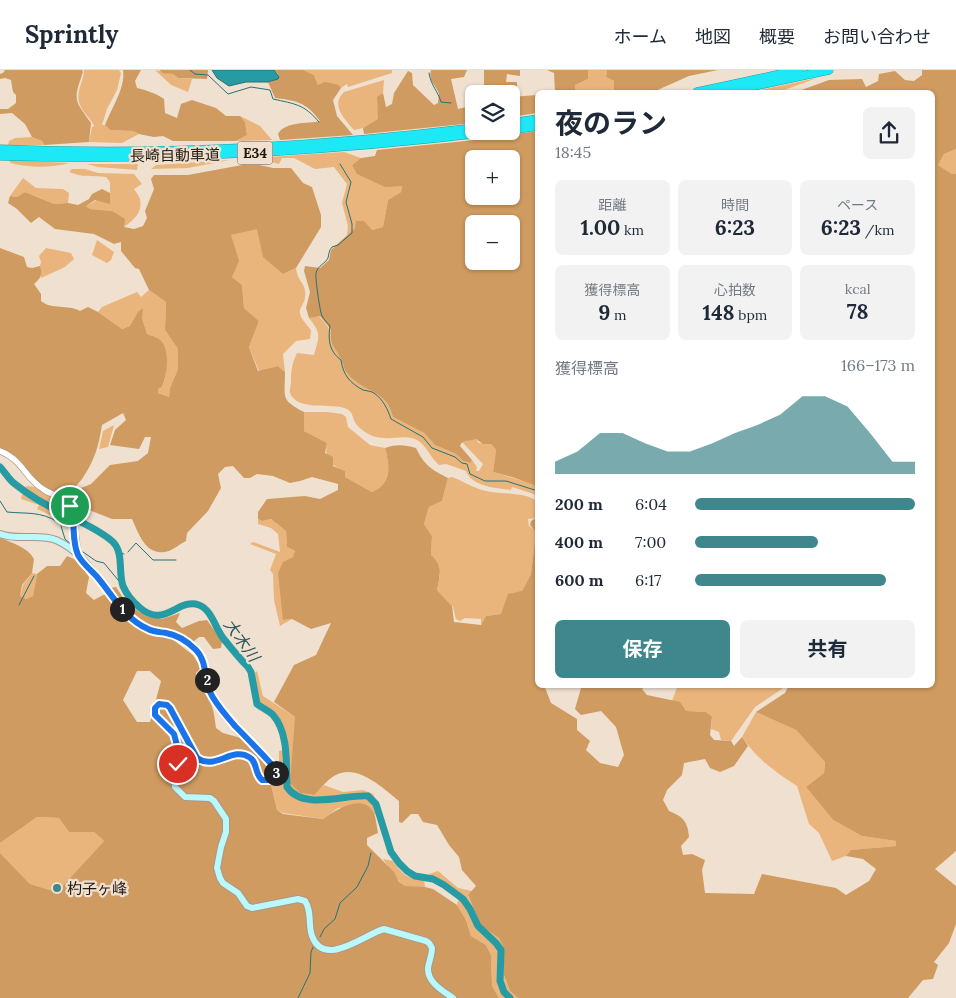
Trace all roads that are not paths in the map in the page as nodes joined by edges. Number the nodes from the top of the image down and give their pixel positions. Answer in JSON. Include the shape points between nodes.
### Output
{"nodes":[{"id":1,"x":799,"y":70,"type":"edge"},
{"id":2,"x":829,"y":70,"type":"edge"},
{"id":3,"x":706,"y":90,"type":"edge"},
{"id":4,"x":736,"y":90,"type":"edge"},
{"id":5,"x":535,"y":120,"type":"edge"},
{"id":6,"x":520,"y":122,"type":"edge"},
{"id":7,"x":535,"y":126,"type":"edge"},
{"id":8,"x":465,"y":129,"type":"edge"},
{"id":9,"x":520,"y":129,"type":"edge"},
{"id":10,"x":465,"y":135,"type":"edge"},
{"id":11,"x":0,"y":149,"type":"edge"},
{"id":12,"x":10,"y":153,"type":"junction"},
{"id":13,"x":0,"y":156,"type":"edge"},
{"id":14,"x":0,"y":451,"type":"edge"},
{"id":15,"x":0,"y":534,"type":"edge"},
{"id":16,"x":78,"y":555,"type":"junction"},
{"id":17,"x":453,"y":998,"type":"edge"}],
"edges":[{"from":1,"to":3,"type":"highway"},
{"from":2,"to":4,"type":"highway"},
{"from":5,"to":6,"type":"highway"},
{"from":7,"to":9,"type":"highway"},
{"from":8,"to":12,"type":"highway","name":"長崎自動車道","number":"E34","via":[[302,145]]},
{"from":10,"to":12,"type":"highway","name":"長崎自動車道","number":"E34","via":[[283,151],[138,156]]},
{"from":11,"to":12,"type":"highway","name":"長崎自動車道","number":"E34"},
{"from":12,"to":13,"type":"highway","name":"長崎自動車道","number":"E34"},
{"from":14,"to":16,"type":"street","via":[[17,461],[36,484],[70,506]]},
{"from":15,"to":16,"type":"main road","via":[[56,540]]},
{"from":16,"to":17,"type":"main road","via":[[132,618],[146,629],[178,637],[198,652],[217,704],[276,769],[274,778],[267,781],[259,777],[253,760],[242,754],[202,762],[167,705],[159,704],[155,708],[156,717],[172,732],[179,753],[175,787],[190,798],[210,798],[226,820],[217,868],[223,883],[252,908],[298,899],[305,901],[312,936],[317,944],[333,951],[384,929],[420,938],[432,948],[429,977]]}]}
